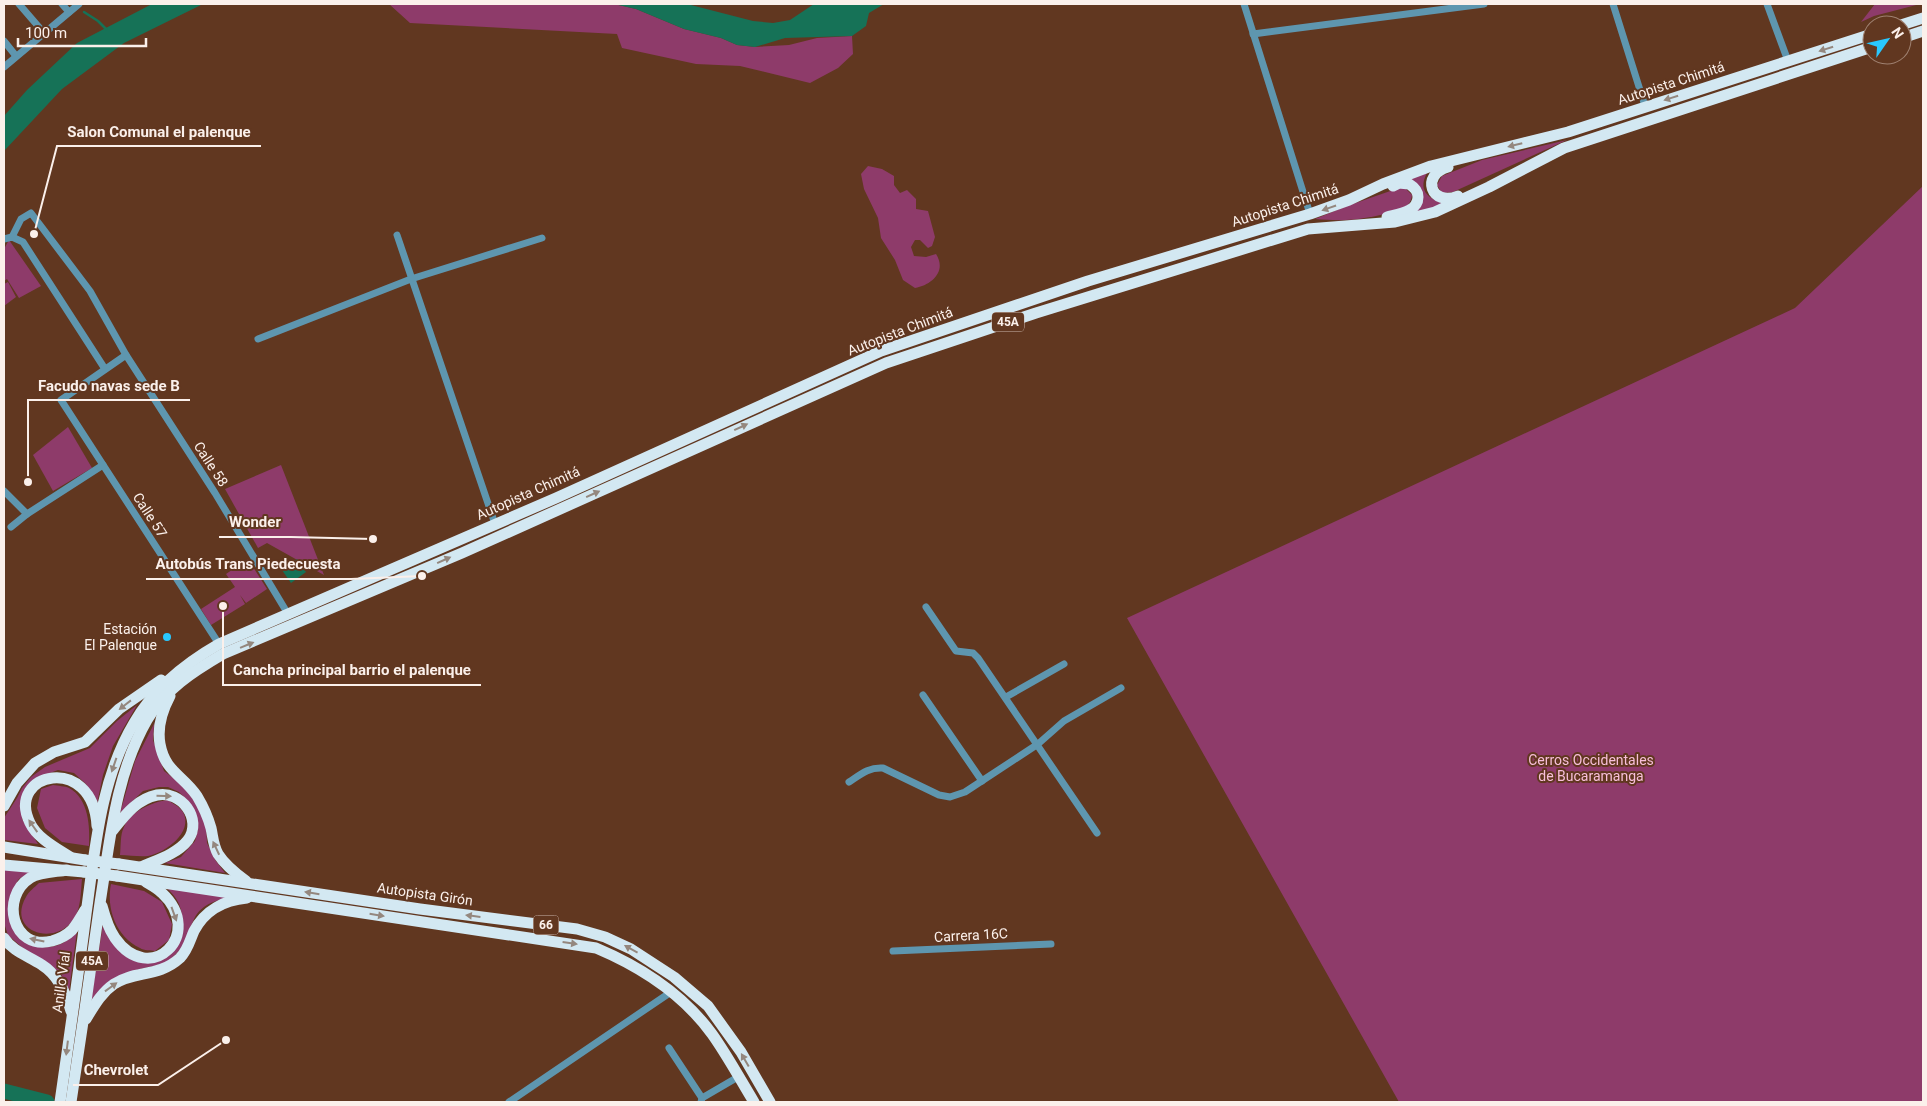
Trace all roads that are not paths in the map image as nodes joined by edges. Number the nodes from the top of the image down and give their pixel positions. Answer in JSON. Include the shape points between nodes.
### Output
{"nodes":[{"id":1,"x":19,"y":4,"type":"edge"},
{"id":2,"x":62,"y":4,"type":"edge"},
{"id":3,"x":79,"y":4,"type":"edge"},
{"id":4,"x":1244,"y":4,"type":"edge"},
{"id":5,"x":1484,"y":4,"type":"edge"},
{"id":6,"x":1613,"y":4,"type":"edge"},
{"id":7,"x":1767,"y":4,"type":"edge"},
{"id":8,"x":69,"y":12,"type":"junction"},
{"id":9,"x":44,"y":33,"type":"junction"},
{"id":10,"x":1253,"y":34,"type":"junction"},
{"id":11,"x":1862,"y":37,"type":"edge"},
{"id":12,"x":4,"y":41,"type":"edge"},
{"id":13,"x":1862,"y":50,"type":"edge"},
{"id":14,"x":16,"y":56,"type":"junction"},
{"id":15,"x":1788,"y":61,"type":"junction"},
{"id":16,"x":4,"y":67,"type":"edge"},
{"id":17,"x":1645,"y":106,"type":"junction"},
{"id":18,"x":1486,"y":152,"type":"junction"},
{"id":19,"x":1514,"y":174,"type":"junction"},
{"id":20,"x":1350,"y":200,"type":"junction"},
{"id":21,"x":1310,"y":214,"type":"junction"},
{"id":22,"x":1359,"y":226,"type":"junction"},
{"id":23,"x":397,"y":235,"type":"dead end"},
{"id":24,"x":12,"y":237,"type":"junction"},
{"id":25,"x":542,"y":238,"type":"dead end"},
{"id":26,"x":4,"y":239,"type":"edge"},
{"id":27,"x":412,"y":279,"type":"junction"},
{"id":28,"x":258,"y":339,"type":"dead end"},
{"id":29,"x":126,"y":355,"type":"junction"},
{"id":30,"x":105,"y":369,"type":"junction"},
{"id":31,"x":103,"y":465,"type":"junction"},
{"id":32,"x":4,"y":491,"type":"edge"},
{"id":33,"x":27,"y":514,"type":"junction"},
{"id":34,"x":495,"y":524,"type":"junction"},
{"id":35,"x":10,"y":527,"type":"dead end"},
{"id":36,"x":926,"y":607,"type":"dead end"},
{"id":37,"x":288,"y":614,"type":"junction"},
{"id":38,"x":219,"y":644,"type":"junction"},
{"id":39,"x":1064,"y":664,"type":"dead end"},
{"id":40,"x":180,"y":668,"type":"junction"},
{"id":41,"x":175,"y":686,"type":"junction"},
{"id":42,"x":1121,"y":688,"type":"dead end"},
{"id":43,"x":923,"y":695,"type":"dead end"},
{"id":44,"x":1006,"y":697,"type":"junction"},
{"id":45,"x":1038,"y":744,"type":"junction"},
{"id":46,"x":849,"y":782,"type":"dead end"},
{"id":47,"x":982,"y":782,"type":"junction"},
{"id":48,"x":4,"y":806,"type":"edge"},
{"id":49,"x":112,"y":832,"type":"junction"},
{"id":50,"x":97,"y":833,"type":"junction"},
{"id":51,"x":1097,"y":833,"type":"dead end"},
{"id":52,"x":4,"y":847,"type":"edge"},
{"id":53,"x":70,"y":857,"type":"junction"},
{"id":54,"x":4,"y":865,"type":"edge"},
{"id":55,"x":87,"y":866,"type":"junction"},
{"id":56,"x":106,"y":867,"type":"joint"},
{"id":57,"x":141,"y":867,"type":"junction"},
{"id":58,"x":67,"y":870,"type":"junction"},
{"id":59,"x":142,"y":880,"type":"junction"},
{"id":60,"x":249,"y":883,"type":"junction"},
{"id":61,"x":260,"y":896,"type":"junction"},
{"id":62,"x":101,"y":902,"type":"junction"},
{"id":63,"x":87,"y":907,"type":"junction"},
{"id":64,"x":4,"y":938,"type":"edge"},
{"id":65,"x":1051,"y":944,"type":"dead end"},
{"id":66,"x":893,"y":951,"type":"dead end"},
{"id":67,"x":671,"y":992,"type":"junction"},
{"id":68,"x":72,"y":1013,"type":"junction"},
{"id":69,"x":82,"y":1025,"type":"junction"},
{"id":70,"x":669,"y":1048,"type":"dead end"},
{"id":71,"x":738,"y":1077,"type":"junction"},
{"id":72,"x":68,"y":1084,"type":"junction"},
{"id":73,"x":702,"y":1100,"type":"edge"},
{"id":74,"x":60,"y":1102,"type":"edge"},
{"id":75,"x":71,"y":1102,"type":"edge"},
{"id":76,"x":509,"y":1102,"type":"edge"},
{"id":77,"x":754,"y":1102,"type":"edge"},
{"id":78,"x":770,"y":1102,"type":"edge"}],
"edges":[{"from":1,"to":9,"type":"street"},
{"from":2,"to":8,"type":"street"},
{"from":3,"to":8,"type":"street"},
{"from":4,"to":10,"type":"street"},
{"from":5,"to":10,"type":"street"},
{"from":6,"to":17,"type":"street"},
{"from":7,"to":15,"type":"street"},
{"from":8,"to":9,"type":"street"},
{"from":9,"to":14,"type":"street"},
{"from":10,"to":21,"type":"street"},
{"from":11,"to":15,"type":"highway","name":"Autopista Chimitá","number":"45A","one_way":true},
{"from":12,"to":14,"type":"street"},
{"from":13,"to":19,"type":"highway","name":"Autopista Chimitá","number":"45A","via":[[1576,144]]},
{"from":14,"to":16,"type":"street"},
{"from":15,"to":17,"type":"highway","name":"Autopista Chimitá","number":"45A","one_way":true},
{"from":17,"to":18,"type":"highway","name":"Autopista Chimitá","number":"45A","one_way":true,"via":[[1568,132]]},
{"from":18,"to":19,"type":"highway","via":[[1476,159],[1437,172],[1431,183],[1436,195],[1450,199]]},
{"from":18,"to":20,"type":"highway","name":"Autopista Chimitá","number":"45A","via":[[1409,174]]},
{"from":19,"to":22,"type":"highway","name":"Autopista Chimitá","number":"45A","via":[[1435,212],[1407,220]]},
{"from":20,"to":21,"type":"highway","name":"Autopista Chimitá","number":"45A","one_way":true},
{"from":20,"to":22,"type":"highway","via":[[1399,183],[1410,184],[1417,192],[1417,204],[1412,209]]},
{"from":21,"to":34,"type":"highway","name":"Autopista Chimitá","number":"45A","via":[[1088,281],[881,350]]},
{"from":41,"to":22,"type":"highway","name":"Autopista Chimitá","number":"45A","one_way":true,"via":[[224,654],[886,363],[1286,235],[1308,229]]},
{"from":23,"to":27,"type":"street"},
{"from":24,"to":26,"type":"street"},
{"from":24,"to":29,"type":"street","name":"Calle 58","via":[[21,219],[31,213],[90,291]]},
{"from":24,"to":30,"type":"street","via":[[23,242]]},
{"from":25,"to":27,"type":"street"},
{"from":27,"to":28,"type":"street"},
{"from":27,"to":34,"type":"street"},
{"from":29,"to":30,"type":"street"},
{"from":29,"to":37,"type":"street","name":"Calle 58"},
{"from":30,"to":31,"type":"street","name":"Calle 57","via":[[61,400]]},
{"from":31,"to":33,"type":"street"},
{"from":31,"to":38,"type":"street","name":"Calle 57"},
{"from":32,"to":33,"type":"street"},
{"from":33,"to":35,"type":"street"},
{"from":34,"to":37,"type":"highway","name":"Autopista Chimitá","number":"45A"},
{"from":36,"to":44,"type":"street","via":[[956,651],[978,658]]},
{"from":37,"to":38,"type":"highway","name":"Autopista Chimitá","number":"45A"},
{"from":38,"to":40,"type":"highway","name":"Autopista Chimitá","number":"45A"},
{"from":39,"to":44,"type":"street"},
{"from":40,"to":48,"type":"highway","one_way":true,"via":[[119,709],[85,742],[54,752],[35,763],[17,783]]},
{"from":40,"to":50,"type":"highway","name":"Autopista Chimitá","number":"45A","one_way":true,"via":[[152,695],[133,724],[112,770]]},
{"from":41,"to":49,"type":"highway","name":"Autopista Chimitá","number":"45A","via":[[147,719],[131,751]]},
{"from":60,"to":41,"type":"highway","one_way":true,"via":[[222,859],[213,843],[203,806],[189,786],[170,769],[164,757],[159,732],[161,719]]},
{"from":42,"to":45,"type":"street","via":[[1064,721]]},
{"from":43,"to":47,"type":"street"},
{"from":44,"to":45,"type":"street"},
{"from":45,"to":47,"type":"street"},
{"from":45,"to":51,"type":"street"},
{"from":46,"to":47,"type":"street","via":[[866,770],[883,768],[939,795],[950,797]]},
{"from":49,"to":56,"type":"highway","name":"Autopista Chimitá","number":"45A"},
{"from":49,"to":57,"type":"highway","one_way":true,"via":[[134,806],[158,795],[169,795],[188,807],[192,817],[188,839],[172,853]]},
{"from":53,"to":50,"type":"highway","one_way":true,"via":[[45,840],[30,824],[26,802],[36,784],[55,776],[76,783],[92,804]]},
{"from":50,"to":55,"type":"highway","name":"Autopista Chimitá","number":"45A"},
{"from":52,"to":53,"type":"highway","name":"Autopista Girón","number":"66"},
{"from":53,"to":55,"type":"highway","name":"Autopista Girón","number":"66"},
{"from":54,"to":58,"type":"highway","name":"Autopista Girón","number":"66"},
{"from":55,"to":57,"type":"highway","name":"Autopista Girón","number":"66","bridge":true,"via":[[119,864]]},
{"from":55,"to":58,"type":"highway","name":"Autopista Girón","number":"66"},
{"from":55,"to":59,"type":"highway","name":"Autopista Girón","number":"66","bridge":true},
{"from":55,"to":63,"type":"highway","name":"Anillo Víal","number":"45A"},
{"from":56,"to":62,"type":"highway","name":"Anillo Víal","number":"45A"},
{"from":57,"to":60,"type":"highway","name":"Autopista Girón","number":"66"},
{"from":63,"to":58,"type":"highway","one_way":true,"via":[[72,931],[60,939],[35,941],[16,929],[10,905],[21,884],[30,877]]},
{"from":59,"to":61,"type":"highway","name":"Autopista Girón","number":"66"},
{"from":59,"to":62,"type":"highway","one_way":true,"via":[[162,893],[175,914],[177,936],[164,954],[142,958],[123,947],[109,926]]},
{"from":78,"to":60,"type":"highway","name":"Autopista Girón","number":"66","one_way":true,"via":[[741,1052],[708,1006],[674,977],[631,948],[606,937],[577,929]]},
{"from":61,"to":67,"type":"highway","name":"Autopista Girón","number":"66","one_way":true,"via":[[596,948],[636,966]]},
{"from":69,"to":61,"type":"highway","one_way":true,"via":[[96,1002],[115,983],[155,972],[182,957],[202,920],[212,910],[224,903]]},
{"from":62,"to":69,"type":"highway","name":"Anillo Víal","number":"45A"},
{"from":63,"to":68,"type":"highway","name":"Anillo Víal","number":"45A"},
{"from":64,"to":68,"type":"highway","via":[[16,950],[54,975],[63,988]]},
{"from":65,"to":66,"type":"street","name":"Carrera 16C"},
{"from":67,"to":71,"type":"highway","name":"Autopista Girón","number":"66","via":[[712,1034]]},
{"from":67,"to":76,"type":"street"},
{"from":68,"to":72,"type":"highway","name":"Anillo Víal","number":"45A","one_way":true},
{"from":69,"to":72,"type":"highway","name":"Anillo Víal","number":"45A"},
{"from":70,"to":73,"type":"street"},
{"from":71,"to":73,"type":"street"},
{"from":71,"to":77,"type":"highway","name":"Autopista Girón","number":"66"},
{"from":72,"to":74,"type":"highway","name":"Anillo Víal","number":"45A"},
{"from":72,"to":75,"type":"highway","name":"Anillo Víal","number":"45A"}]}
